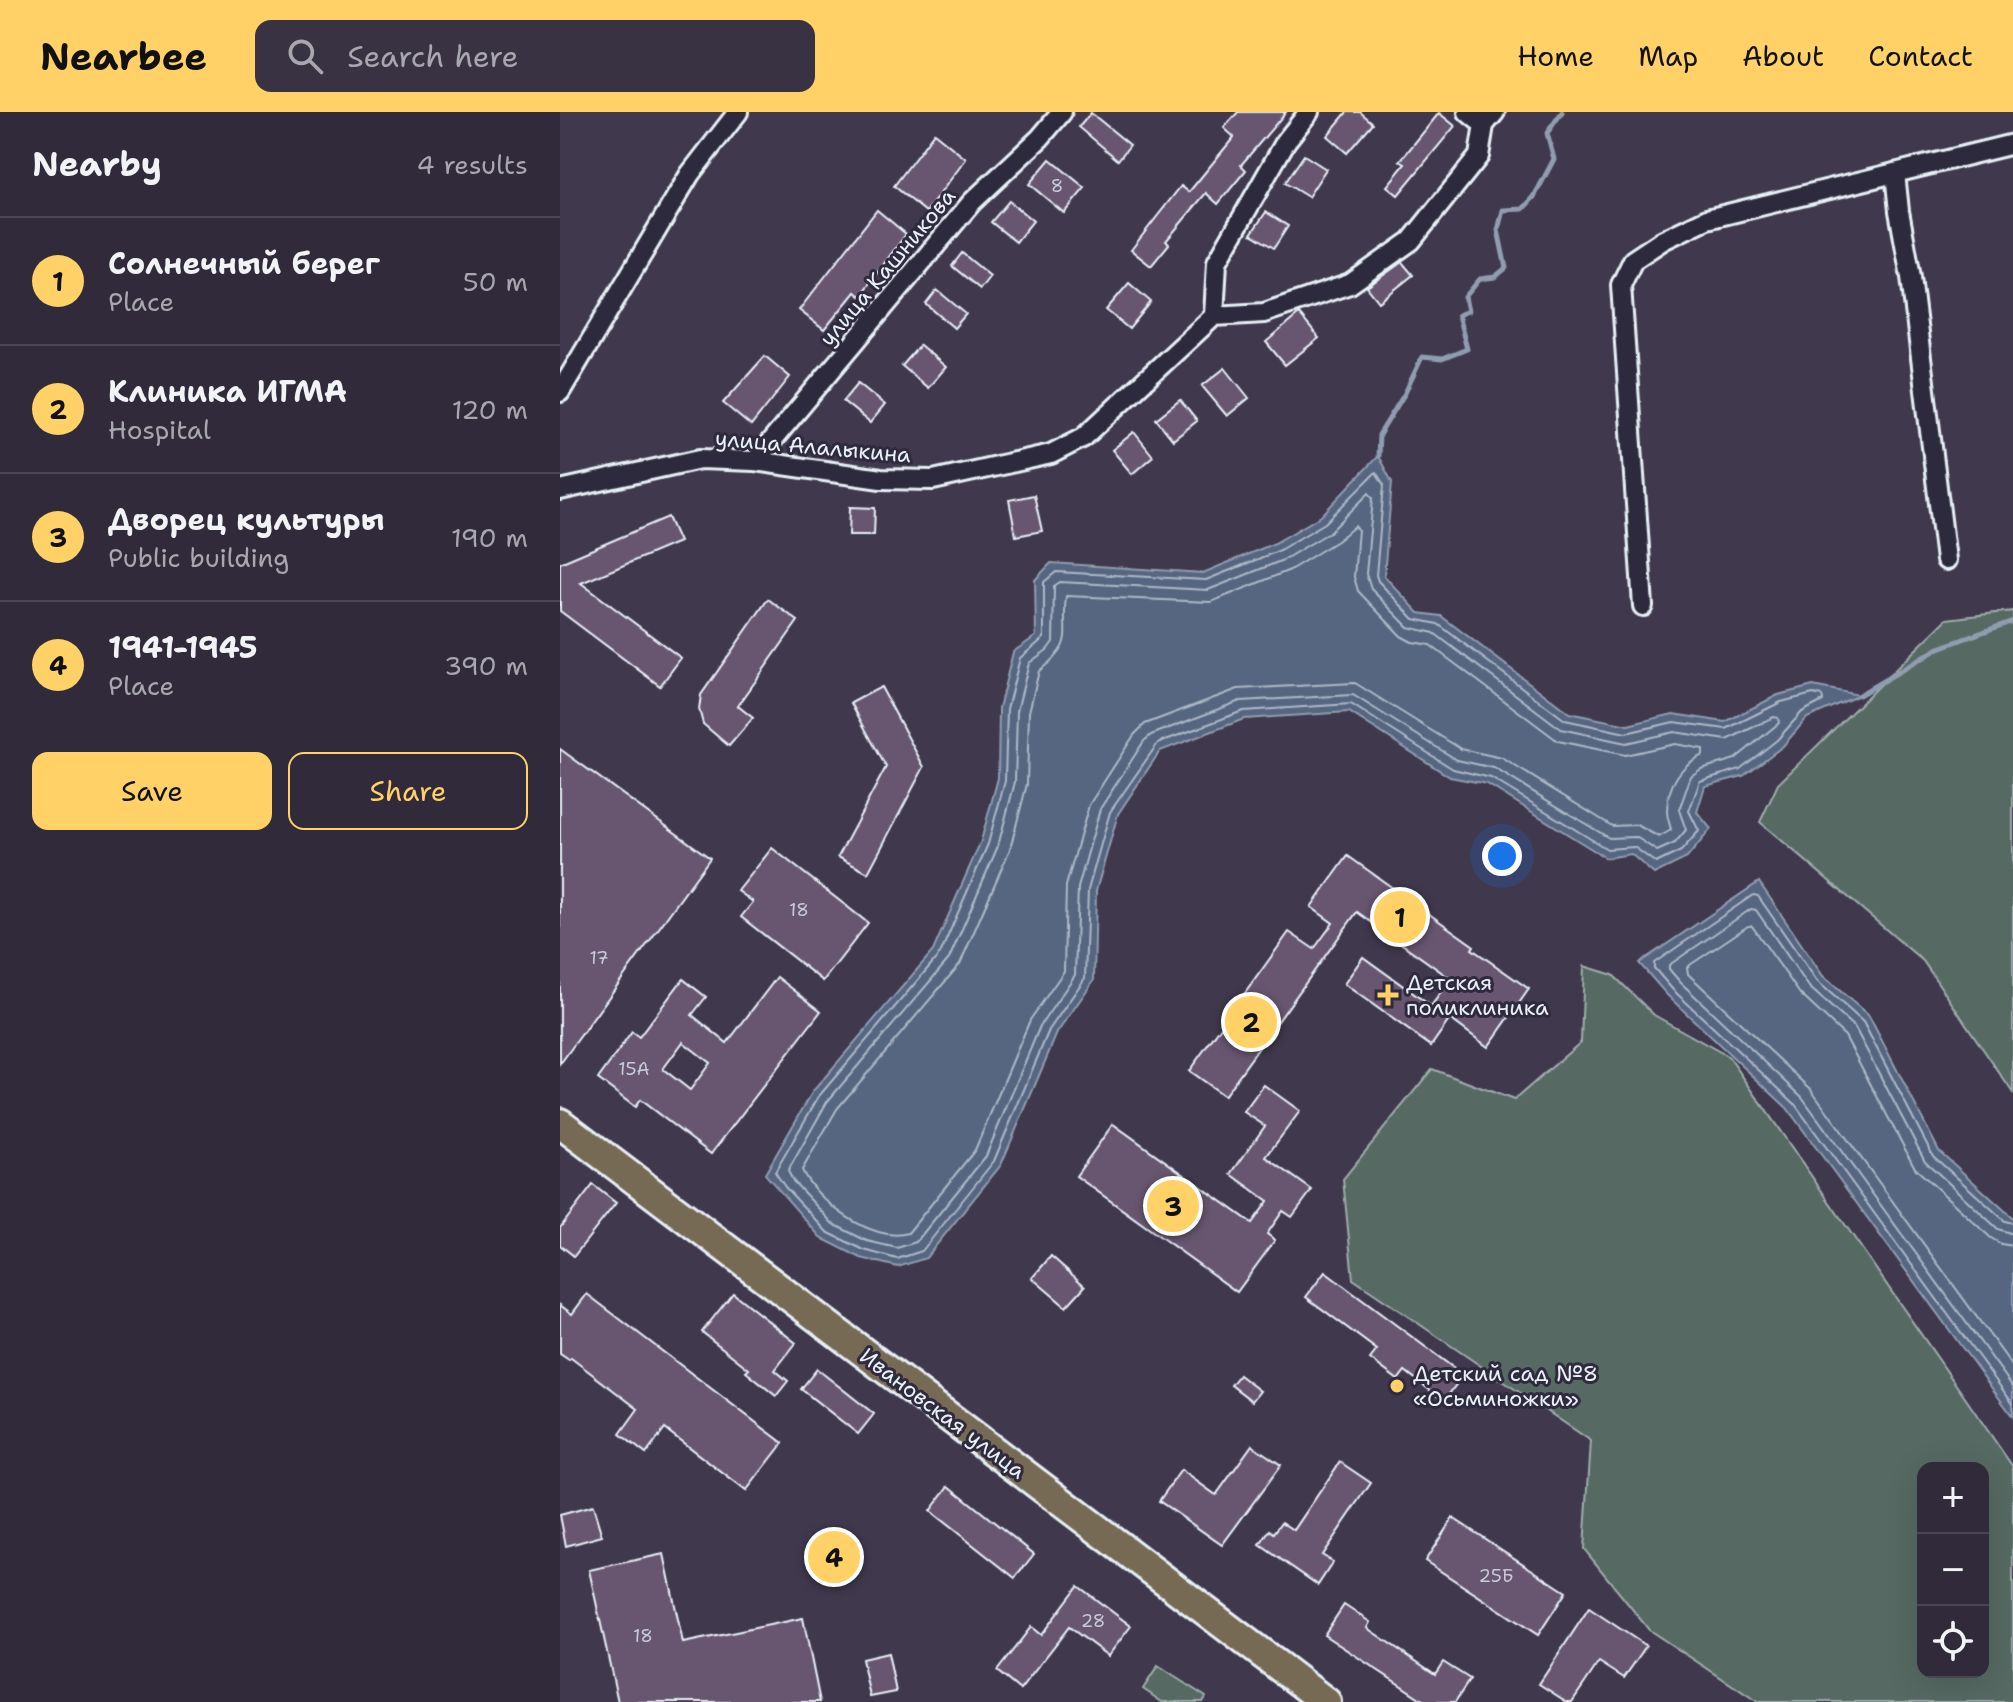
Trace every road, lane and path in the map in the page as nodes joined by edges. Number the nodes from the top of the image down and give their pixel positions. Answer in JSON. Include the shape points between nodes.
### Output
{"nodes":[{"id":1,"x":738,"y":112,"type":"edge"},
{"id":2,"x":1062,"y":112,"type":"edge"},
{"id":3,"x":1309,"y":112,"type":"edge"},
{"id":4,"x":1468,"y":112,"type":"edge"},
{"id":5,"x":1489,"y":118,"type":"edge"},
{"id":6,"x":2013,"y":144,"type":"edge"},
{"id":7,"x":1895,"y":173,"type":"junction"},
{"id":8,"x":1214,"y":316,"type":"junction"},
{"id":9,"x":560,"y":392,"type":"edge"},
{"id":10,"x":755,"y":461,"type":"junction"},
{"id":11,"x":560,"y":490,"type":"edge"},
{"id":12,"x":1946,"y":560,"type":"dead end"},
{"id":13,"x":1643,"y":606,"type":"dead end"},
{"id":14,"x":560,"y":1123,"type":"edge"},
{"id":15,"x":1326,"y":1702,"type":"edge"}],
"edges":[{"from":1,"to":9,"type":"street","via":[[690,174]]},
{"from":2,"to":10,"type":"street","name":"улица Кашникова","via":[[972,202]]},
{"from":3,"to":8,"type":"street","via":[[1286,141],[1217,262]]},
{"from":4,"to":5,"type":"street"},
{"from":5,"to":8,"type":"street","via":[[1479,156],[1411,241],[1350,284],[1264,313]]},
{"from":6,"to":7,"type":"street"},
{"from":7,"to":12,"type":"street"},
{"from":7,"to":13,"type":"street","via":[[1707,219],[1633,260],[1621,285]]},
{"from":8,"to":10,"type":"street","name":"улица Алалыкина","via":[[1084,437],[1051,454],[933,480],[881,479]]},
{"from":10,"to":11,"type":"street","name":"улица Алалыкина","via":[[700,459]]},
{"from":14,"to":15,"type":"main road","name":"Ивановская улица"}]}
